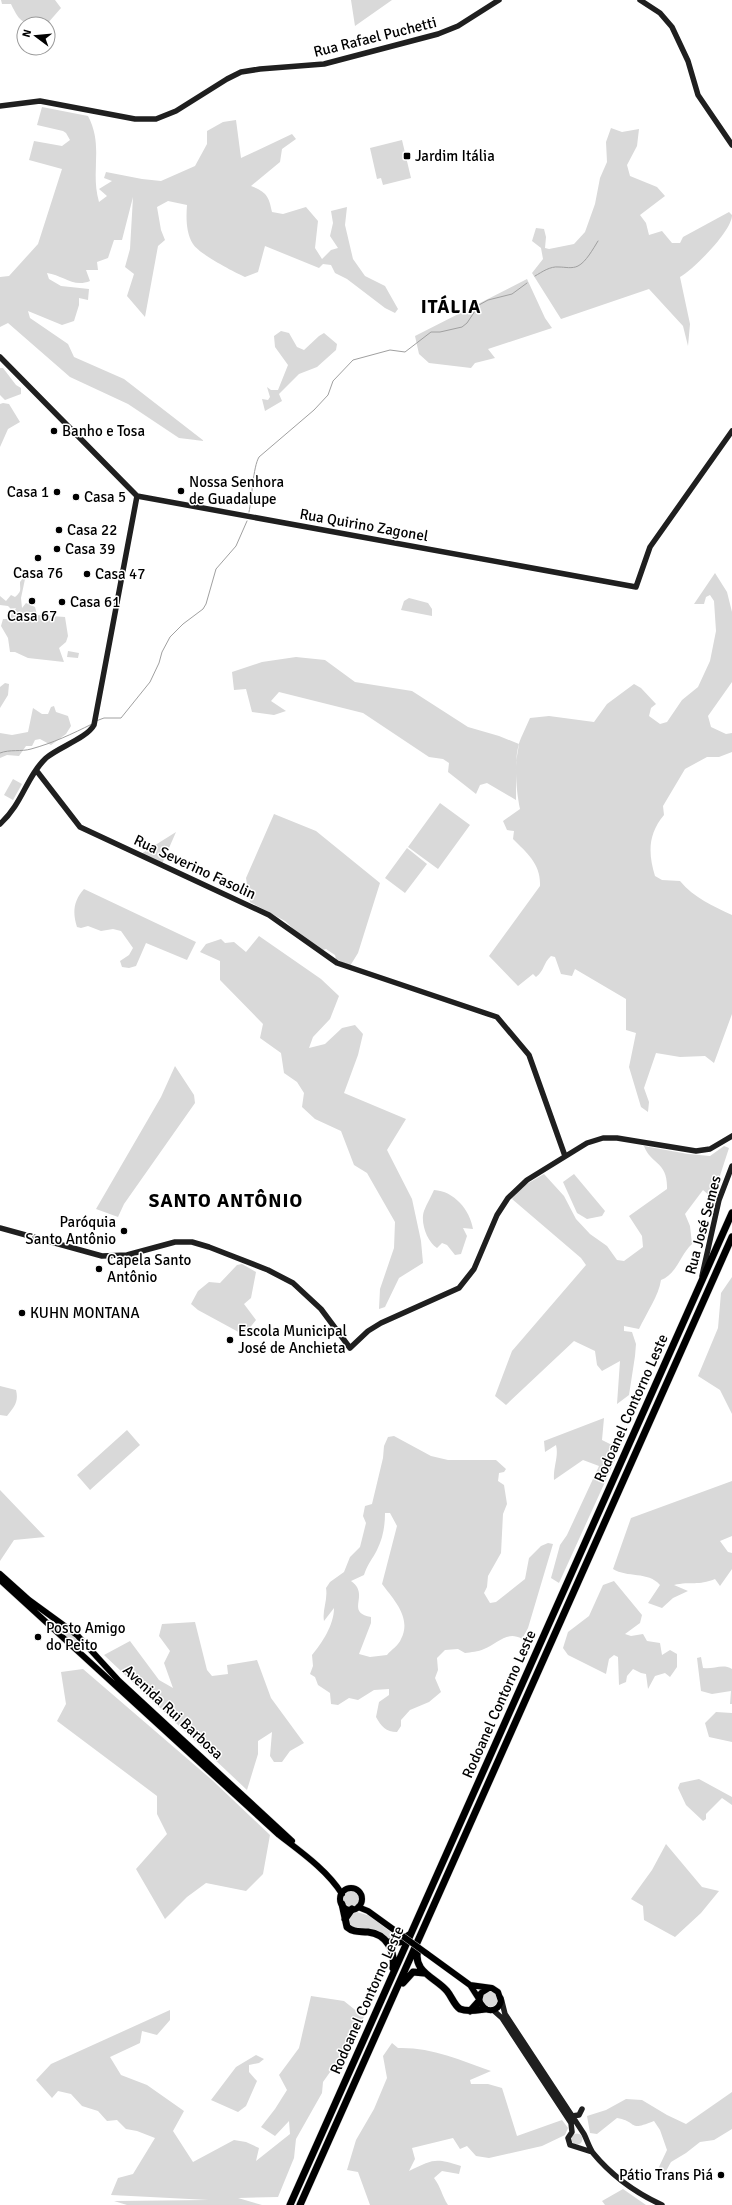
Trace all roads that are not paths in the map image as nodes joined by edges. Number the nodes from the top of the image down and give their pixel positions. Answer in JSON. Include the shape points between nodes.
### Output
{"nodes":[{"id":1,"x":499,"y":0,"type":"edge"},
{"id":2,"x":640,"y":0,"type":"edge"},
{"id":3,"x":0,"y":106,"type":"edge"},
{"id":4,"x":732,"y":145,"type":"edge"},
{"id":5,"x":0,"y":357,"type":"edge"},
{"id":6,"x":732,"y":431,"type":"edge"},
{"id":7,"x":136,"y":496,"type":"junction"},
{"id":8,"x":36,"y":770,"type":"junction"},
{"id":9,"x":0,"y":824,"type":"edge"},
{"id":10,"x":731,"y":1137,"type":"edge"},
{"id":11,"x":565,"y":1156,"type":"junction"},
{"id":12,"x":732,"y":1166,"type":"edge"},
{"id":13,"x":732,"y":1213,"type":"edge"},
{"id":14,"x":0,"y":1228,"type":"edge"},
{"id":15,"x":732,"y":1238,"type":"edge"},
{"id":16,"x":698,"y":1290,"type":"junction"},
{"id":17,"x":0,"y":1574,"type":"edge"},
{"id":18,"x":0,"y":1580,"type":"edge"},
{"id":19,"x":88,"y":1646,"type":"junction"},
{"id":20,"x":78,"y":1651,"type":"junction"},
{"id":21,"x":94,"y":1653,"type":"junction"},
{"id":22,"x":84,"y":1657,"type":"junction"},
{"id":23,"x":306,"y":1857,"type":"junction"},
{"id":24,"x":344,"y":1891,"type":"junction"},
{"id":25,"x":342,"y":1904,"type":"junction"},
{"id":26,"x":357,"y":1906,"type":"junction"},
{"id":27,"x":345,"y":1919,"type":"junction"},
{"id":28,"x":410,"y":1934,"type":"junction"},
{"id":29,"x":421,"y":1935,"type":"junction"},
{"id":30,"x":388,"y":1942,"type":"junction"},
{"id":31,"x":424,"y":1973,"type":"junction"},
{"id":32,"x":391,"y":1977,"type":"junction"},
{"id":33,"x":470,"y":1985,"type":"junction"},
{"id":34,"x":488,"y":1988,"type":"junction"},
{"id":35,"x":501,"y":1998,"type":"junction"},
{"id":36,"x":479,"y":2000,"type":"junction"},
{"id":37,"x":391,"y":2002,"type":"junction"},
{"id":38,"x":489,"y":2010,"type":"junction"},
{"id":39,"x":469,"y":2011,"type":"junction"},
{"id":40,"x":582,"y":2109,"type":"dead end"},
{"id":41,"x":572,"y":2116,"type":"junction"},
{"id":42,"x":572,"y":2132,"type":"junction"},
{"id":43,"x":583,"y":2132,"type":"junction"},
{"id":44,"x":586,"y":2140,"type":"junction"},
{"id":45,"x":581,"y":2147,"type":"junction"},
{"id":46,"x":593,"y":2152,"type":"junction"},
{"id":47,"x":290,"y":2205,"type":"edge"},
{"id":48,"x":300,"y":2205,"type":"edge"},
{"id":49,"x":662,"y":2205,"type":"edge"}],
"edges":[{"from":1,"to":3,"type":"street","name":"Rua Rafael Puchetti","via":[[458,26],[438,34],[324,64],[241,72],[176,111],[156,119],[135,119],[40,101]]},
{"from":2,"to":4,"type":"street","via":[[660,13],[672,27],[688,61],[698,95]]},
{"from":5,"to":7,"type":"street"},
{"from":6,"to":7,"type":"street","name":"Rua Quirino Zagonel","via":[[650,548],[636,587]]},
{"from":7,"to":8,"type":"street","via":[[94,725],[88,732],[52,754]]},
{"from":8,"to":9,"type":"street","via":[[17,806]]},
{"from":8,"to":11,"type":"street","name":"Rua Severino Fasolin","via":[[80,827],[269,915],[332,960],[497,1017],[529,1055]]},
{"from":10,"to":11,"type":"street","via":[[710,1149],[696,1152],[617,1138],[603,1138],[592,1140]]},
{"from":11,"to":14,"type":"street","via":[[527,1180],[508,1198],[496,1215],[474,1269],[464,1284],[449,1294],[374,1327],[350,1348],[321,1309],[296,1286],[277,1274],[209,1247],[192,1242],[175,1242],[127,1255],[105,1256]]},
{"from":12,"to":16,"type":"street","name":"Rua José Semes","via":[[719,1200]]},
{"from":13,"to":16,"type":"highway","name":"Rodoanel Contorno Leste"},
{"from":15,"to":29,"type":"highway","name":"Rodoanel Contorno Leste"},
{"from":16,"to":28,"type":"highway","name":"Rodoanel Contorno Leste"},
{"from":17,"to":19,"type":"main road","name":"Avenida Rui Barbosa"},
{"from":18,"to":20,"type":"main road","name":"Avenida Rui Barbosa"},
{"from":19,"to":20,"type":"main road"},
{"from":19,"to":21,"type":"main road","name":"Avenida Rui Barbosa"},
{"from":20,"to":22,"type":"main road","name":"Avenida Rui Barbosa"},
{"from":21,"to":22,"type":"main road"},
{"from":21,"to":23,"type":"main road","name":"Avenida Rui Barbosa","via":[[119,1681],[284,1832]]},
{"from":22,"to":23,"type":"main road","name":"Avenida Rui Barbosa"},
{"from":23,"to":24,"type":"main road","name":"Avenida Rui Barbosa"},
{"from":24,"to":25,"type":"main road"},
{"from":24,"to":26,"type":"main road","via":[[357,1889],[362,1894]]},
{"from":25,"to":26,"type":"main road","via":[[346,1908]]},
{"from":25,"to":27,"type":"highway"},
{"from":26,"to":27,"type":"highway"},
{"from":26,"to":33,"type":"main road","bridge":true,"via":[[368,1911]]},
{"from":27,"to":30,"type":"highway","via":[[350,1929],[372,1932]]},
{"from":28,"to":30,"type":"highway","via":[[400,1942]]},
{"from":28,"to":32,"type":"highway","name":"Rodoanel Contorno Leste"},
{"from":29,"to":31,"type":"highway","via":[[416,1958]]},
{"from":29,"to":37,"type":"highway","name":"Rodoanel Contorno Leste"},
{"from":30,"to":32,"type":"highway","via":[[394,1956]]},
{"from":31,"to":37,"type":"highway","via":[[409,1974]]},
{"from":31,"to":39,"type":"highway","via":[[447,1991],[457,2006]]},
{"from":32,"to":47,"type":"highway","name":"Rodoanel Contorno Leste"},
{"from":33,"to":34,"type":"main road"},
{"from":33,"to":36,"type":"main road"},
{"from":34,"to":35,"type":"main road","via":[[495,1989]]},
{"from":34,"to":36,"type":"main road","via":[[481,1993]]},
{"from":35,"to":38,"type":"main road","via":[[498,2007]]},
{"from":35,"to":41,"type":"street","via":[[505,2014]]},
{"from":36,"to":38,"type":"main road"},
{"from":36,"to":39,"type":"highway"},
{"from":37,"to":48,"type":"highway","name":"Rodoanel Contorno Leste"},
{"from":38,"to":39,"type":"highway"},
{"from":38,"to":42,"type":"street","via":[[502,2018],[571,2123]]},
{"from":40,"to":41,"type":"street","via":[[579,2115]]},
{"from":41,"to":43,"type":"street"},
{"from":42,"to":43,"type":"street"},
{"from":42,"to":45,"type":"street","via":[[568,2138],[570,2145]]},
{"from":43,"to":44,"type":"street"},
{"from":44,"to":45,"type":"street"},
{"from":44,"to":46,"type":"street"},
{"from":45,"to":46,"type":"street"},
{"from":46,"to":49,"type":"street","via":[[619,2178]]}]}
